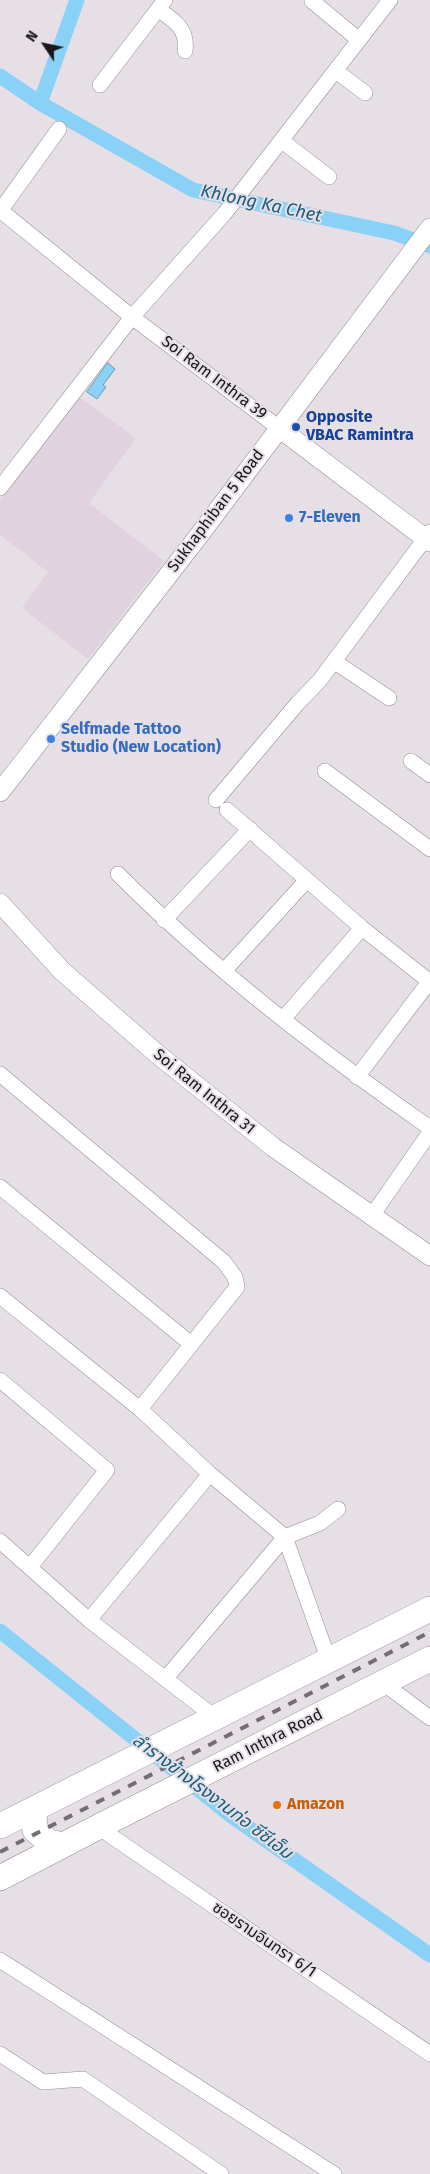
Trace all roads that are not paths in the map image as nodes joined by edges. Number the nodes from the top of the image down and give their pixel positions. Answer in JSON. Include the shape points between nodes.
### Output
{"nodes":[{"id":1,"x":390,"y":0,"type":"edge"},
{"id":2,"x":312,"y":1,"type":"edge"},
{"id":3,"x":161,"y":5,"type":"edge"},
{"id":4,"x":360,"y":40,"type":"junction"},
{"id":5,"x":185,"y":51,"type":"dead end"},
{"id":6,"x":336,"y":70,"type":"junction"},
{"id":7,"x":100,"y":85,"type":"dead end"},
{"id":8,"x":364,"y":93,"type":"dead end"},
{"id":9,"x":59,"y":129,"type":"dead end"},
{"id":10,"x":282,"y":140,"type":"junction"},
{"id":11,"x":329,"y":177,"type":"dead end"},
{"id":12,"x":0,"y":210,"type":"edge"},
{"id":13,"x":430,"y":228,"type":"edge"},
{"id":14,"x":132,"y":317,"type":"junction"},
{"id":15,"x":279,"y":428,"type":"junction"},
{"id":16,"x":0,"y":488,"type":"edge"},
{"id":17,"x":428,"y":537,"type":"edge"},
{"id":18,"x":335,"y":662,"type":"junction"},
{"id":19,"x":389,"y":698,"type":"dead end"},
{"id":20,"x":411,"y":761,"type":"dead end"},
{"id":21,"x":325,"y":771,"type":"dead end"},
{"id":22,"x":430,"y":775,"type":"edge"},
{"id":23,"x":0,"y":792,"type":"edge"},
{"id":24,"x":250,"y":830,"type":"junction"},
{"id":25,"x":430,"y":849,"type":"edge"},
{"id":26,"x":118,"y":874,"type":"dead end"},
{"id":27,"x":306,"y":880,"type":"junction"},
{"id":28,"x":0,"y":903,"type":"edge"},
{"id":29,"x":164,"y":920,"type":"junction"},
{"id":30,"x":362,"y":928,"type":"junction"},
{"id":31,"x":224,"y":971,"type":"junction"},
{"id":32,"x":430,"y":982,"type":"edge"},
{"id":33,"x":283,"y":1019,"type":"junction"},
{"id":34,"x":0,"y":1074,"type":"edge"},
{"id":35,"x":356,"y":1077,"type":"junction"},
{"id":36,"x":430,"y":1128,"type":"edge"},
{"id":37,"x":430,"y":1132,"type":"edge"},
{"id":38,"x":0,"y":1187,"type":"edge"},
{"id":39,"x":371,"y":1217,"type":"junction"},
{"id":40,"x":430,"y":1256,"type":"edge"},
{"id":41,"x":0,"y":1296,"type":"edge"},
{"id":42,"x":191,"y":1344,"type":"junction"},
{"id":43,"x":0,"y":1380,"type":"edge"},
{"id":44,"x":140,"y":1409,"type":"junction"},
{"id":45,"x":210,"y":1474,"type":"junction"},
{"id":46,"x":338,"y":1509,"type":"dead end"},
{"id":47,"x":285,"y":1538,"type":"junction"},
{"id":48,"x":0,"y":1541,"type":"edge"},
{"id":49,"x":30,"y":1567,"type":"junction"},
{"id":50,"x":430,"y":1609,"type":"edge"},
{"id":51,"x":89,"y":1620,"type":"junction"},
{"id":52,"x":430,"y":1659,"type":"edge"},
{"id":53,"x":329,"y":1661,"type":"junction"},
{"id":54,"x":166,"y":1678,"type":"junction"},
{"id":55,"x":383,"y":1683,"type":"junction"},
{"id":56,"x":216,"y":1718,"type":"junction"},
{"id":57,"x":430,"y":1718,"type":"edge"},
{"id":58,"x":38,"y":1807,"type":"junction"},
{"id":59,"x":0,"y":1826,"type":"edge"},
{"id":60,"x":98,"y":1826,"type":"junction"},
{"id":61,"x":63,"y":1845,"type":"junction"},
{"id":62,"x":0,"y":1878,"type":"edge"},
{"id":63,"x":0,"y":1960,"type":"edge"},
{"id":64,"x":0,"y":2054,"type":"edge"},
{"id":65,"x":430,"y":2054,"type":"edge"},
{"id":66,"x":221,"y":2174,"type":"edge"},
{"id":67,"x":334,"y":2174,"type":"edge"}],
"edges":[{"from":1,"to":4,"type":"street"},
{"from":2,"to":4,"type":"street"},
{"from":3,"to":5,"type":"street","via":[[182,28]]},
{"from":3,"to":7,"type":"street"},
{"from":4,"to":6,"type":"street"},
{"from":6,"to":8,"type":"street"},
{"from":6,"to":10,"type":"street"},
{"from":9,"to":12,"type":"street"},
{"from":10,"to":11,"type":"street"},
{"from":10,"to":14,"type":"street","via":[[225,213]]},
{"from":12,"to":14,"type":"street","name":"Soi Ram Inthra 39"},
{"from":13,"to":15,"type":"street","name":"Sukhaphiban 5 Road"},
{"from":14,"to":15,"type":"street","name":"Soi Ram Inthra 39"},
{"from":14,"to":16,"type":"street"},
{"from":15,"to":17,"type":"street","name":"Soi Ram Inthra 39"},
{"from":15,"to":23,"type":"street","name":"Sukhaphiban 5 Road"},
{"from":17,"to":18,"type":"street"},
{"from":18,"to":19,"type":"street"},
{"from":18,"to":24,"type":"street","via":[[221,805]]},
{"from":20,"to":22,"type":"street"},
{"from":21,"to":25,"type":"street"},
{"from":24,"to":27,"type":"street"},
{"from":24,"to":29,"type":"street"},
{"from":26,"to":29,"type":"street"},
{"from":27,"to":30,"type":"street"},
{"from":27,"to":31,"type":"street"},
{"from":28,"to":39,"type":"street","name":"Soi Ram Inthra 31","via":[[62,971],[156,1053],[273,1147]]},
{"from":29,"to":31,"type":"street"},
{"from":30,"to":32,"type":"street"},
{"from":30,"to":33,"type":"street"},
{"from":31,"to":33,"type":"street"},
{"from":32,"to":35,"type":"street"},
{"from":33,"to":35,"type":"street"},
{"from":34,"to":42,"type":"street","via":[[232,1270],[237,1287]]},
{"from":35,"to":36,"type":"street"},
{"from":37,"to":39,"type":"street"},
{"from":38,"to":42,"type":"street"},
{"from":39,"to":40,"type":"street","name":"Soi Ram Inthra 31"},
{"from":41,"to":44,"type":"street"},
{"from":42,"to":44,"type":"street"},
{"from":43,"to":49,"type":"street","via":[[107,1470]]},
{"from":44,"to":45,"type":"street"},
{"from":45,"to":47,"type":"street"},
{"from":45,"to":51,"type":"street"},
{"from":46,"to":47,"type":"street","via":[[320,1523]]},
{"from":47,"to":53,"type":"street"},
{"from":47,"to":54,"type":"street"},
{"from":48,"to":49,"type":"street"},
{"from":49,"to":51,"type":"street"},
{"from":50,"to":53,"type":"main road"},
{"from":51,"to":54,"type":"street"},
{"from":52,"to":55,"type":"main road","name":"Ram Inthra Road"},
{"from":53,"to":56,"type":"main road"},
{"from":54,"to":56,"type":"street"},
{"from":55,"to":57,"type":"street"},
{"from":55,"to":60,"type":"main road","name":"Ram Inthra Road"},
{"from":56,"to":58,"type":"main road"},
{"from":58,"to":59,"type":"main road"},
{"from":58,"to":61,"type":"main road","via":[[34,1815],[35,1830],[50,1842]]},
{"from":60,"to":61,"type":"main road","name":"Ram Inthra Road"},
{"from":60,"to":65,"type":"street","name":"ซอยรามอินทรา 6/1"},
{"from":61,"to":62,"type":"main road","name":"Ram Inthra Road"},
{"from":63,"to":67,"type":"street"},
{"from":64,"to":66,"type":"street","via":[[43,2082],[83,2079]]}]}
